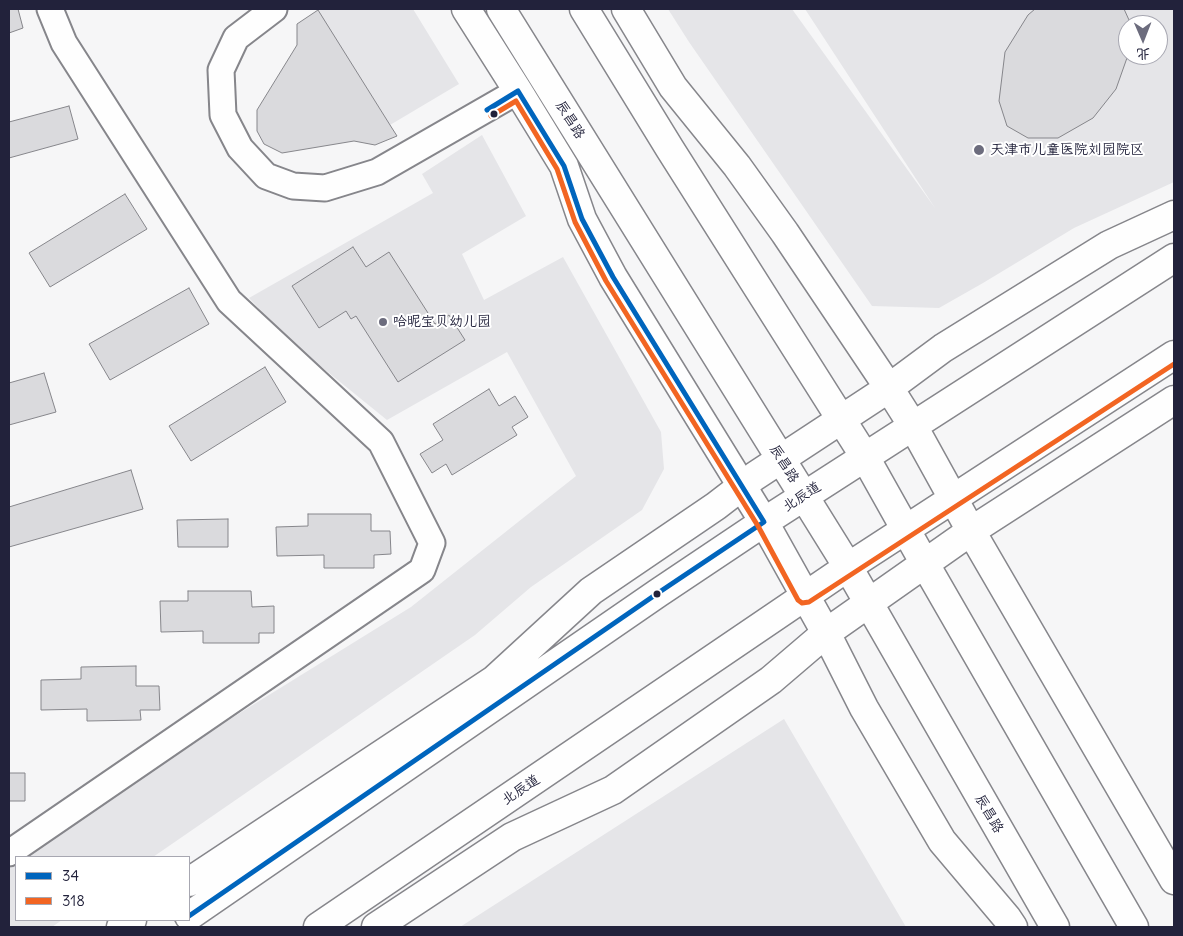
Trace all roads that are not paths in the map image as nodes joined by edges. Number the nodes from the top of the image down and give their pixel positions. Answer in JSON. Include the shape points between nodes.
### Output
{"nodes":[{"id":1,"x":50,"y":9,"type":"edge"},
{"id":2,"x":274,"y":9,"type":"edge"},
{"id":3,"x":466,"y":9,"type":"edge"},
{"id":4,"x":501,"y":9,"type":"edge"},
{"id":5,"x":584,"y":9,"type":"edge"},
{"id":6,"x":626,"y":9,"type":"edge"},
{"id":7,"x":518,"y":91,"type":"junction"},
{"id":8,"x":1174,"y":215,"type":"edge"},
{"id":9,"x":1174,"y":258,"type":"edge"},
{"id":10,"x":1174,"y":355,"type":"edge"},
{"id":11,"x":889,"y":388,"type":"junction"},
{"id":12,"x":1174,"y":400,"type":"edge"},
{"id":13,"x":842,"y":419,"type":"junction"},
{"id":14,"x":913,"y":426,"type":"junction"},
{"id":15,"x":865,"y":457,"type":"junction"},
{"id":16,"x":781,"y":459,"type":"junction"},
{"id":17,"x":742,"y":486,"type":"junction"},
{"id":18,"x":804,"y":496,"type":"junction"},
{"id":19,"x":953,"y":499,"type":"junction"},
{"id":20,"x":764,"y":522,"type":"junction"},
{"id":21,"x":906,"y":528,"type":"junction"},
{"id":22,"x":971,"y":531,"type":"junction"},
{"id":23,"x":925,"y":564,"type":"junction"},
{"id":24,"x":848,"y":567,"type":"junction"},
{"id":25,"x":805,"y":596,"type":"junction"},
{"id":26,"x":869,"y":602,"type":"junction"},
{"id":27,"x":826,"y":633,"type":"junction"},
{"id":28,"x":9,"y":853,"type":"edge"},
{"id":29,"x":1174,"y":880,"type":"edge"},
{"id":30,"x":190,"y":881,"type":"edge"},
{"id":31,"x":190,"y":915,"type":"edge"},
{"id":32,"x":318,"y":927,"type":"edge"},
{"id":33,"x":376,"y":927,"type":"edge"},
{"id":34,"x":1013,"y":927,"type":"edge"},
{"id":35,"x":1054,"y":927,"type":"edge"},
{"id":36,"x":1134,"y":927,"type":"edge"}],
"edges":[{"from":1,"to":28,"type":"lane","via":[[64,43],[229,300],[381,442],[432,544],[422,570]]},
{"from":2,"to":7,"type":"lane","via":[[236,38],[221,70],[223,114],[240,148],[266,176],[293,186],[325,188],[377,172]]},
{"from":3,"to":7,"type":"main road"},
{"from":4,"to":16,"type":"main road","name":"辰昌路"},
{"from":5,"to":13,"type":"main road"},
{"from":6,"to":11,"type":"main road","via":[[673,87],[737,166]]},
{"from":7,"to":17,"type":"main road","via":[[564,166],[582,219],[612,277]]},
{"from":8,"to":11,"type":"main road","via":[[1109,245],[943,348]]},
{"from":9,"to":14,"type":"main road","name":"北辰道"},
{"from":10,"to":19,"type":"main road","name":"北辰道"},
{"from":11,"to":13,"type":"main road"},
{"from":11,"to":14,"type":"main road"},
{"from":12,"to":22,"type":"main road"},
{"from":13,"to":15,"type":"main road"},
{"from":13,"to":16,"type":"main road"},
{"from":14,"to":15,"type":"main road","name":"北辰道"},
{"from":14,"to":19,"type":"main road"},
{"from":15,"to":18,"type":"main road","name":"北辰道"},
{"from":15,"to":21,"type":"main road"},
{"from":16,"to":17,"type":"main road"},
{"from":16,"to":18,"type":"main road","name":"辰昌路"},
{"from":17,"to":20,"type":"main road"},
{"from":17,"to":30,"type":"main road","via":[[591,591],[494,680]]},
{"from":18,"to":20,"type":"main road","name":"北辰道"},
{"from":18,"to":24,"type":"main road","name":"辰昌路"},
{"from":19,"to":21,"type":"main road","name":"北辰道"},
{"from":19,"to":22,"type":"main road"},
{"from":20,"to":25,"type":"main road"},
{"from":20,"to":31,"type":"main road","name":"北辰道"},
{"from":21,"to":23,"type":"main road"},
{"from":21,"to":24,"type":"main road","name":"北辰道"},
{"from":22,"to":23,"type":"main road"},
{"from":22,"to":29,"type":"main road"},
{"from":23,"to":26,"type":"main road"},
{"from":23,"to":36,"type":"main road"},
{"from":24,"to":25,"type":"main road","name":"北辰道"},
{"from":24,"to":26,"type":"main road","name":"辰昌路"},
{"from":25,"to":27,"type":"main road"},
{"from":25,"to":32,"type":"main road","name":"北辰道"},
{"from":26,"to":27,"type":"main road"},
{"from":26,"to":35,"type":"main road","name":"辰昌路"},
{"from":27,"to":33,"type":"main road","via":[[771,680],[612,790],[512,837]]},
{"from":27,"to":34,"type":"main road","via":[[864,708],[942,841]]}]}
